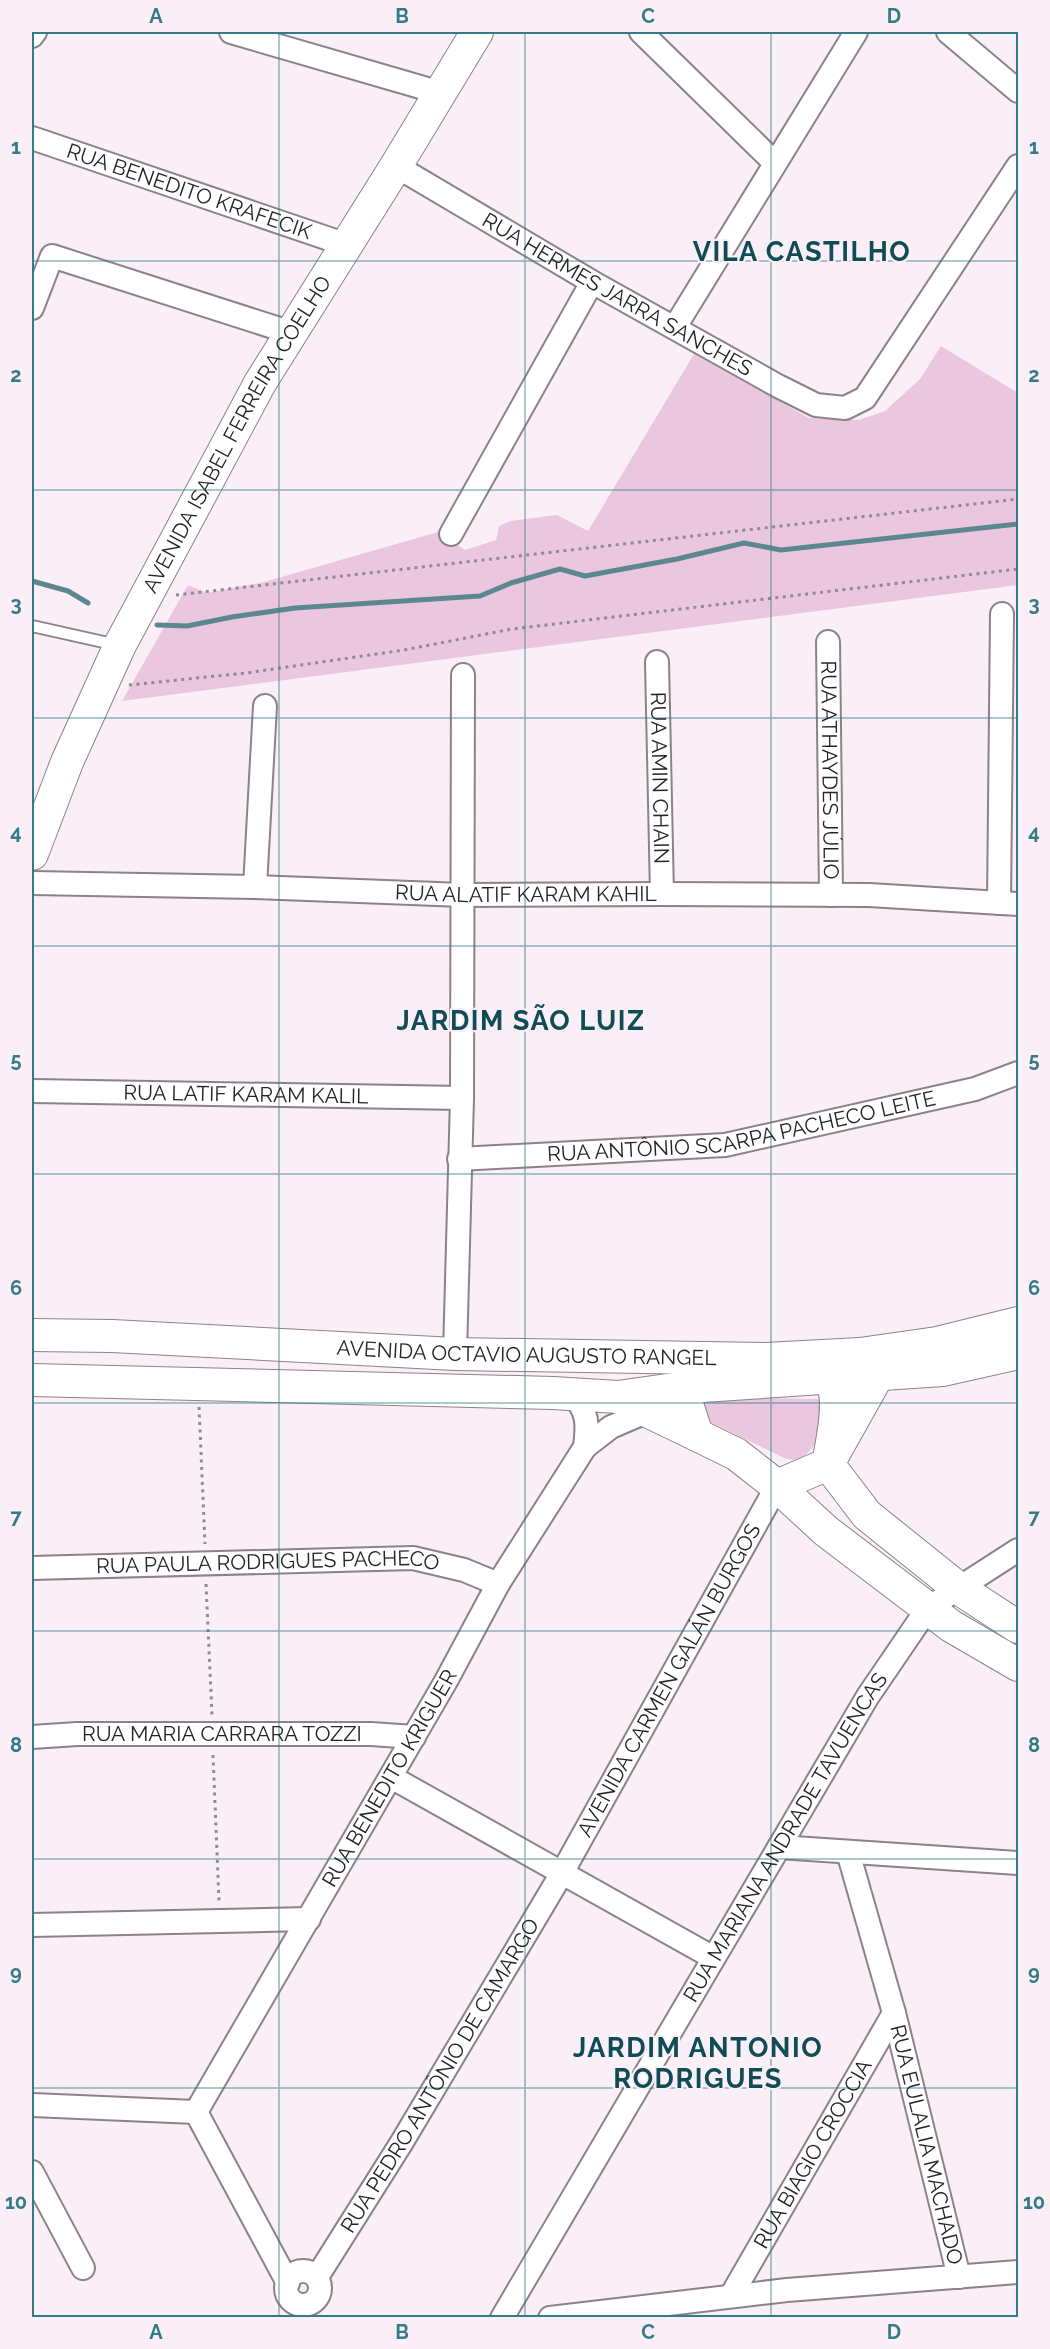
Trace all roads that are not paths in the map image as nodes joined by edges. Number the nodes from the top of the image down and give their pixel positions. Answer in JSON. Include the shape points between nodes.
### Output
{"nodes":[{"id":1,"x":35,"y":32,"type":"edge"},
{"id":2,"x":231,"y":32,"type":"edge"},
{"id":3,"x":477,"y":32,"type":"edge"},
{"id":4,"x":640,"y":32,"type":"edge"},
{"id":5,"x":856,"y":32,"type":"edge"},
{"id":6,"x":948,"y":32,"type":"edge"},
{"id":7,"x":32,"y":36,"type":"edge"},
{"id":8,"x":1018,"y":91,"type":"edge"},
{"id":9,"x":441,"y":93,"type":"junction"},
{"id":10,"x":32,"y":138,"type":"edge"},
{"id":11,"x":775,"y":164,"type":"junction"},
{"id":12,"x":396,"y":166,"type":"junction"},
{"id":13,"x":1018,"y":166,"type":"edge"},
{"id":14,"x":347,"y":245,"type":"junction"},
{"id":15,"x":592,"y":282,"type":"junction"},
{"id":16,"x":32,"y":308,"type":"edge"},
{"id":17,"x":675,"y":327,"type":"junction"},
{"id":18,"x":292,"y":333,"type":"junction"},
{"id":19,"x":451,"y":534,"type":"dead end"},
{"id":20,"x":1002,"y":615,"type":"dead end"},
{"id":21,"x":32,"y":626,"type":"edge"},
{"id":22,"x":828,"y":642,"type":"dead end"},
{"id":23,"x":120,"y":645,"type":"junction"},
{"id":24,"x":657,"y":662,"type":"dead end"},
{"id":25,"x":462,"y":675,"type":"dead end"},
{"id":26,"x":265,"y":706,"type":"dead end"},
{"id":27,"x":32,"y":854,"type":"edge"},
{"id":28,"x":32,"y":883,"type":"edge"},
{"id":29,"x":255,"y":887,"type":"junction"},
{"id":30,"x":662,"y":894,"type":"junction"},
{"id":31,"x":463,"y":895,"type":"junction"},
{"id":32,"x":831,"y":895,"type":"junction"},
{"id":33,"x":1009,"y":903,"type":"edge"},
{"id":34,"x":1018,"y":1073,"type":"edge"},
{"id":35,"x":32,"y":1091,"type":"edge"},
{"id":36,"x":462,"y":1098,"type":"junction"},
{"id":37,"x":459,"y":1159,"type":"junction"},
{"id":38,"x":1018,"y":1323,"type":"edge"},
{"id":39,"x":32,"y":1335,"type":"edge"},
{"id":40,"x":1018,"y":1353,"type":"edge"},
{"id":41,"x":455,"y":1354,"type":"junction"},
{"id":42,"x":766,"y":1359,"type":"junction"},
{"id":43,"x":878,"y":1375,"type":"junction"},
{"id":44,"x":831,"y":1378,"type":"junction"},
{"id":45,"x":32,"y":1380,"type":"edge"},
{"id":46,"x":688,"y":1387,"type":"junction"},
{"id":47,"x":573,"y":1394,"type":"junction"},
{"id":48,"x":618,"y":1396,"type":"junction"},
{"id":49,"x":646,"y":1412,"type":"junction"},
{"id":50,"x":697,"y":1435,"type":"junction"},
{"id":51,"x":585,"y":1447,"type":"junction"},
{"id":52,"x":828,"y":1464,"type":"junction"},
{"id":53,"x":777,"y":1486,"type":"junction"},
{"id":54,"x":1018,"y":1550,"type":"edge"},
{"id":55,"x":32,"y":1568,"type":"edge"},
{"id":56,"x":498,"y":1584,"type":"junction"},
{"id":57,"x":958,"y":1588,"type":"junction"},
{"id":58,"x":928,"y":1608,"type":"junction"},
{"id":59,"x":1018,"y":1627,"type":"edge"},
{"id":60,"x":1018,"y":1665,"type":"edge"},
{"id":61,"x":32,"y":1737,"type":"edge"},
{"id":62,"x":414,"y":1737,"type":"junction"},
{"id":63,"x":391,"y":1777,"type":"junction"},
{"id":64,"x":779,"y":1847,"type":"junction"},
{"id":65,"x":848,"y":1852,"type":"junction"},
{"id":66,"x":1018,"y":1863,"type":"edge"},
{"id":67,"x":562,"y":1873,"type":"junction"},
{"id":68,"x":309,"y":1919,"type":"junction"},
{"id":69,"x":32,"y":1925,"type":"edge"},
{"id":70,"x":712,"y":1957,"type":"junction"},
{"id":71,"x":894,"y":2013,"type":"junction"},
{"id":72,"x":32,"y":2106,"type":"edge"},
{"id":73,"x":196,"y":2112,"type":"junction"},
{"id":74,"x":32,"y":2172,"type":"edge"},
{"id":75,"x":83,"y":2268,"type":"dead end"},
{"id":76,"x":1018,"y":2272,"type":"edge"},
{"id":77,"x":317,"y":2277,"type":"junction"},
{"id":78,"x":960,"y":2277,"type":"junction"},
{"id":79,"x":288,"y":2283,"type":"junction"},
{"id":80,"x":731,"y":2296,"type":"junction"},
{"id":81,"x":298,"y":2311,"type":"edge"},
{"id":82,"x":502,"y":2318,"type":"edge"},
{"id":83,"x":550,"y":2318,"type":"edge"}],
"edges":[{"from":1,"to":7,"type":"street"},
{"from":2,"to":9,"type":"street"},
{"from":3,"to":9,"type":"main road","name":"AVENIDA ISABEL FERREIRA COELHO"},
{"from":4,"to":11,"type":"street"},
{"from":5,"to":11,"type":"street"},
{"from":6,"to":8,"type":"street"},
{"from":9,"to":12,"type":"main road","name":"AVENIDA ISABEL FERREIRA COELHO"},
{"from":10,"to":14,"type":"street","name":"RUA BENEDITO KRAFECIK"},
{"from":11,"to":17,"type":"street"},
{"from":12,"to":14,"type":"main road","name":"AVENIDA ISABEL FERREIRA COELHO"},
{"from":12,"to":15,"type":"street","name":"RUA HERMES JARRA SANCHES"},
{"from":13,"to":17,"type":"street","name":"RUA HERMES JARRA SANCHES","via":[[865,398],[844,408],[816,405]]},
{"from":14,"to":18,"type":"main road","name":"AVENIDA ISABEL FERREIRA COELHO"},
{"from":15,"to":17,"type":"street","name":"RUA HERMES JARRA SANCHES"},
{"from":15,"to":19,"type":"street"},
{"from":16,"to":18,"type":"street","via":[[52,256]]},
{"from":18,"to":23,"type":"main road","name":"AVENIDA ISABEL FERREIRA COELHO","via":[[260,384]]},
{"from":20,"to":33,"type":"street"},
{"from":21,"to":23,"type":"lane"},
{"from":22,"to":32,"type":"street","name":"RUA ATHAYDES JÚLIO"},
{"from":23,"to":27,"type":"main road","name":"AVENIDA ISABEL FERREIRA COELHO","via":[[67,762]]},
{"from":24,"to":30,"type":"street","name":"RUA AMIN CHAIN"},
{"from":25,"to":31,"type":"street"},
{"from":26,"to":29,"type":"street"},
{"from":28,"to":29,"type":"street","name":"RUA ALATIF KARAM KAHIL"},
{"from":29,"to":31,"type":"street","name":"RUA ALATIF KARAM KAHIL"},
{"from":30,"to":31,"type":"street","name":"RUA ALATIF KARAM KAHIL"},
{"from":30,"to":32,"type":"street","name":"RUA ALATIF KARAM KAHIL"},
{"from":31,"to":36,"type":"street"},
{"from":32,"to":33,"type":"street","name":"RUA ALATIF KARAM KAHIL"},
{"from":34,"to":37,"type":"street","name":"RUA ANTÔNIO SCARPA PACHECO LEITE","via":[[975,1089],[725,1145]]},
{"from":35,"to":36,"type":"street","name":"RUA LATIF KARAM KALIL"},
{"from":36,"to":37,"type":"street"},
{"from":37,"to":41,"type":"street"},
{"from":38,"to":42,"type":"main road","name":"AVENIDA OCTAVIO AUGUSTO RANGEL","via":[[937,1343],[860,1354]]},
{"from":39,"to":41,"type":"main road","name":"AVENIDA OCTAVIO AUGUSTO RANGEL"},
{"from":40,"to":43,"type":"main road","name":"AVENIDA OCTAVIO AUGUSTO RANGEL","via":[[943,1370]]},
{"from":41,"to":42,"type":"main road","name":"AVENIDA OCTAVIO AUGUSTO RANGEL"},
{"from":42,"to":44,"type":"main road","via":[[818,1367]]},
{"from":42,"to":46,"type":"main road","via":[[710,1370]]},
{"from":43,"to":44,"type":"main road","name":"AVENIDA OCTAVIO AUGUSTO RANGEL"},
{"from":43,"to":52,"type":"main road"},
{"from":44,"to":46,"type":"main road","name":"AVENIDA OCTAVIO AUGUSTO RANGEL"},
{"from":44,"to":52,"type":"main road","via":[[837,1406]]},
{"from":45,"to":47,"type":"main road","name":"AVENIDA OCTAVIO AUGUSTO RANGEL"},
{"from":46,"to":48,"type":"main road","name":"AVENIDA OCTAVIO AUGUSTO RANGEL"},
{"from":46,"to":50,"type":"main road","via":[[684,1395]]},
{"from":47,"to":48,"type":"main road","name":"AVENIDA OCTAVIO AUGUSTO RANGEL"},
{"from":47,"to":51,"type":"street","name":"RUA BENEDITO KRIGUER","via":[[584,1408],[588,1423]]},
{"from":48,"to":49,"type":"main road"},
{"from":49,"to":50,"type":"main road"},
{"from":49,"to":51,"type":"street","name":"RUA BENEDITO KRIGUER","via":[[611,1427]]},
{"from":50,"to":53,"type":"main road","via":[[736,1454]]},
{"from":51,"to":56,"type":"street","name":"RUA BENEDITO KRIGUER"},
{"from":52,"to":53,"type":"main road"},
{"from":52,"to":57,"type":"main road","via":[[867,1515]]},
{"from":53,"to":58,"type":"main road","via":[[826,1531]]},
{"from":53,"to":67,"type":"street","name":"AVENIDA CARMEN GALÁN BURGOS"},
{"from":54,"to":57,"type":"street"},
{"from":55,"to":56,"type":"street","name":"RUA PAULA RODRIGUES PACHECO","via":[[413,1558],[464,1570]]},
{"from":56,"to":62,"type":"street","name":"RUA BENEDITO KRIGUER"},
{"from":57,"to":58,"type":"street"},
{"from":57,"to":59,"type":"main road"},
{"from":58,"to":60,"type":"main road"},
{"from":58,"to":64,"type":"street","name":"RUA MARIANA ANDRADE TAVUENCAS","via":[[868,1696]]},
{"from":61,"to":62,"type":"street","name":"RUA MARIA CARRARA TOZZI"},
{"from":62,"to":63,"type":"street","name":"RUA BENEDITO KRIGUER"},
{"from":63,"to":67,"type":"street"},
{"from":63,"to":68,"type":"street","name":"RUA BENEDITO KRIGUER"},
{"from":64,"to":65,"type":"street"},
{"from":64,"to":70,"type":"street","name":"RUA MARIANA ANDRADE TAVUENCAS"},
{"from":65,"to":66,"type":"street"},
{"from":65,"to":71,"type":"street","name":"RUA EULALIA MACHADO"},
{"from":67,"to":70,"type":"street"},
{"from":67,"to":77,"type":"street","name":"RUA PEDRO ANTÔNIO DE CAMARGO"},
{"from":68,"to":69,"type":"street"},
{"from":68,"to":73,"type":"street","name":"RUA BENEDITO KRIGUER"},
{"from":70,"to":82,"type":"street","name":"RUA MARIANA ANDRADE TAVUENCAS"},
{"from":71,"to":78,"type":"street","name":"RUA EULALIA MACHADO"},
{"from":71,"to":80,"type":"street","name":"RUA BIAGIO CROCCIA"},
{"from":72,"to":73,"type":"street"},
{"from":73,"to":79,"type":"street"},
{"from":74,"to":75,"type":"street"},
{"from":76,"to":78,"type":"street"},
{"from":77,"to":79,"type":"street","via":[[298,2272]]},
{"from":77,"to":81,"type":"street","via":[[319,2294]]},
{"from":78,"to":80,"type":"street"},
{"from":79,"to":81,"type":"street","via":[[288,2294]]},
{"from":80,"to":83,"type":"street"}]}
